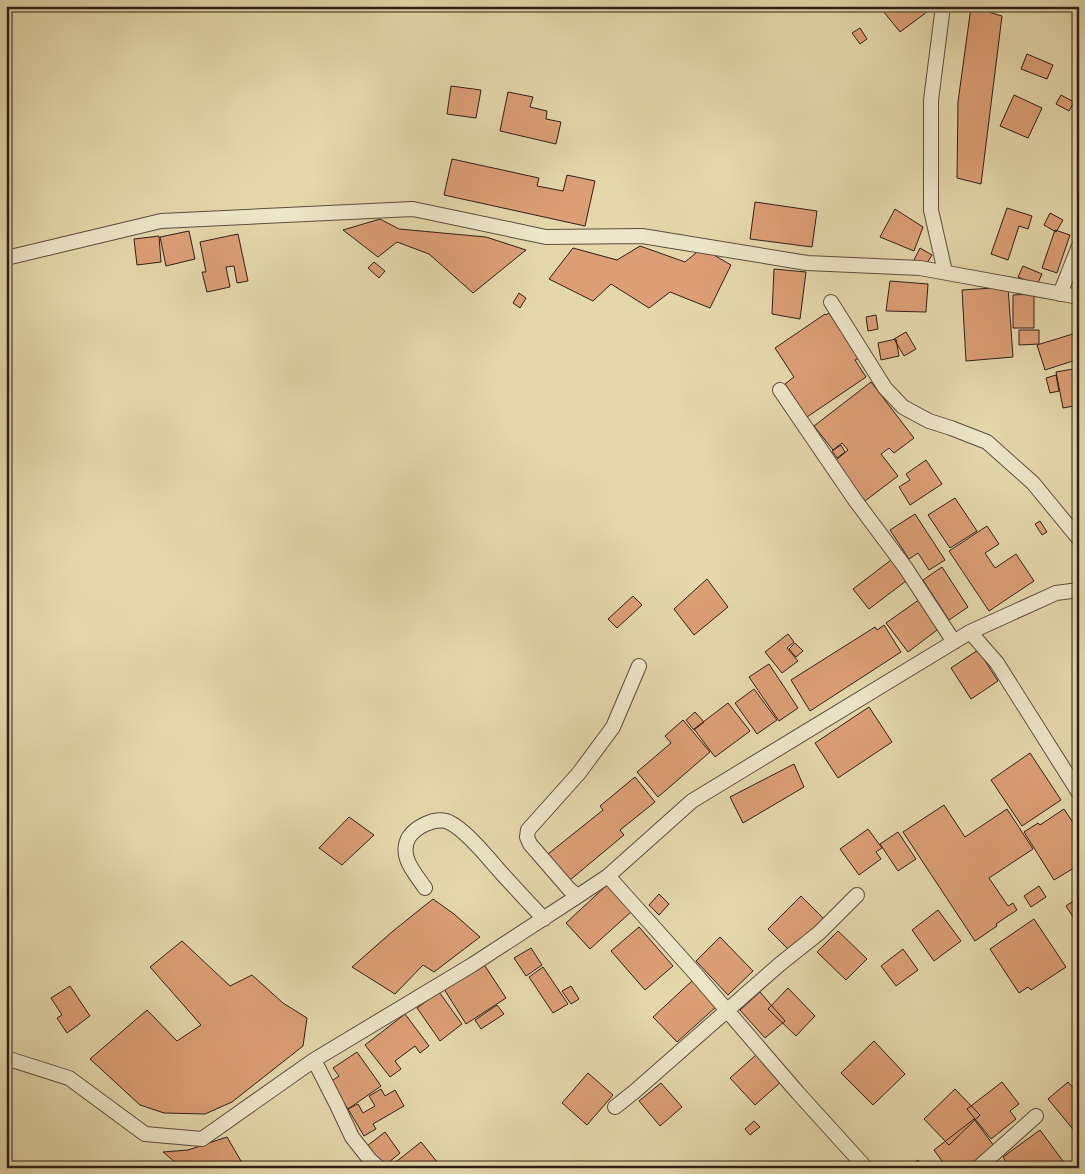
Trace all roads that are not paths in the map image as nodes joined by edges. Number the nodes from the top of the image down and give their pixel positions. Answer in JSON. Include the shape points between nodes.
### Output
{"nodes":[{"id":1,"x":943,"y":6,"type":"edge"},
{"id":2,"x":1079,"y":246,"type":"edge"},
{"id":3,"x":6,"y":258,"type":"edge"},
{"id":4,"x":945,"y":272,"type":"junction"},
{"id":5,"x":1060,"y":294,"type":"junction"},
{"id":6,"x":1079,"y":297,"type":"edge"},
{"id":7,"x":831,"y":302,"type":"dead end"},
{"id":8,"x":780,"y":390,"type":"dead end"},
{"id":9,"x":1079,"y":540,"type":"edge"},
{"id":10,"x":1079,"y":590,"type":"edge"},
{"id":11,"x":970,"y":632,"type":"junction"},
{"id":12,"x":954,"y":642,"type":"junction"},
{"id":13,"x":640,"y":666,"type":"dead end"},
{"id":14,"x":1079,"y":793,"type":"edge"},
{"id":15,"x":608,"y":876,"type":"junction"},
{"id":16,"x":425,"y":888,"type":"dead end"},
{"id":17,"x":857,"y":895,"type":"dead end"},
{"id":18,"x":578,"y":896,"type":"junction"},
{"id":19,"x":544,"y":918,"type":"junction"},
{"id":20,"x":728,"y":1011,"type":"junction"},
{"id":21,"x":6,"y":1058,"type":"edge"},
{"id":22,"x":314,"y":1060,"type":"junction"},
{"id":23,"x":615,"y":1107,"type":"dead end"},
{"id":24,"x":1036,"y":1116,"type":"dead end"},
{"id":25,"x":379,"y":1168,"type":"edge"},
{"id":26,"x":866,"y":1168,"type":"edge"},
{"id":27,"x":978,"y":1168,"type":"edge"}],
"edges":[{"from":1,"to":4,"type":"street","via":[[931,100],[931,210]]},
{"from":2,"to":5,"type":"street"},
{"from":3,"to":4,"type":"street","via":[[161,221],[413,209],[546,237],[642,236],[807,263]]},
{"from":4,"to":5,"type":"street"},
{"from":5,"to":6,"type":"street"},
{"from":7,"to":9,"type":"street","via":[[885,388],[904,407],[929,421],[987,442],[1033,483]]},
{"from":8,"to":12,"type":"street"},
{"from":10,"to":11,"type":"street","via":[[1056,593]]},
{"from":11,"to":12,"type":"street"},
{"from":11,"to":14,"type":"street","via":[[997,663]]},
{"from":12,"to":15,"type":"street","via":[[692,801]]},
{"from":13,"to":18,"type":"street","via":[[613,727],[579,773],[528,830],[526,837]]},
{"from":15,"to":18,"type":"street"},
{"from":15,"to":20,"type":"street"},
{"from":16,"to":19,"type":"street","via":[[405,858],[405,846],[420,827],[432,821],[446,821],[473,842]]},
{"from":17,"to":20,"type":"street","via":[[819,933]]},
{"from":18,"to":19,"type":"street"},
{"from":19,"to":22,"type":"street"},
{"from":20,"to":23,"type":"street"},
{"from":20,"to":26,"type":"street"},
{"from":21,"to":22,"type":"street","via":[[69,1078],[145,1134],[202,1139]]},
{"from":22,"to":25,"type":"street","via":[[352,1137]]},
{"from":24,"to":27,"type":"street"}]}
